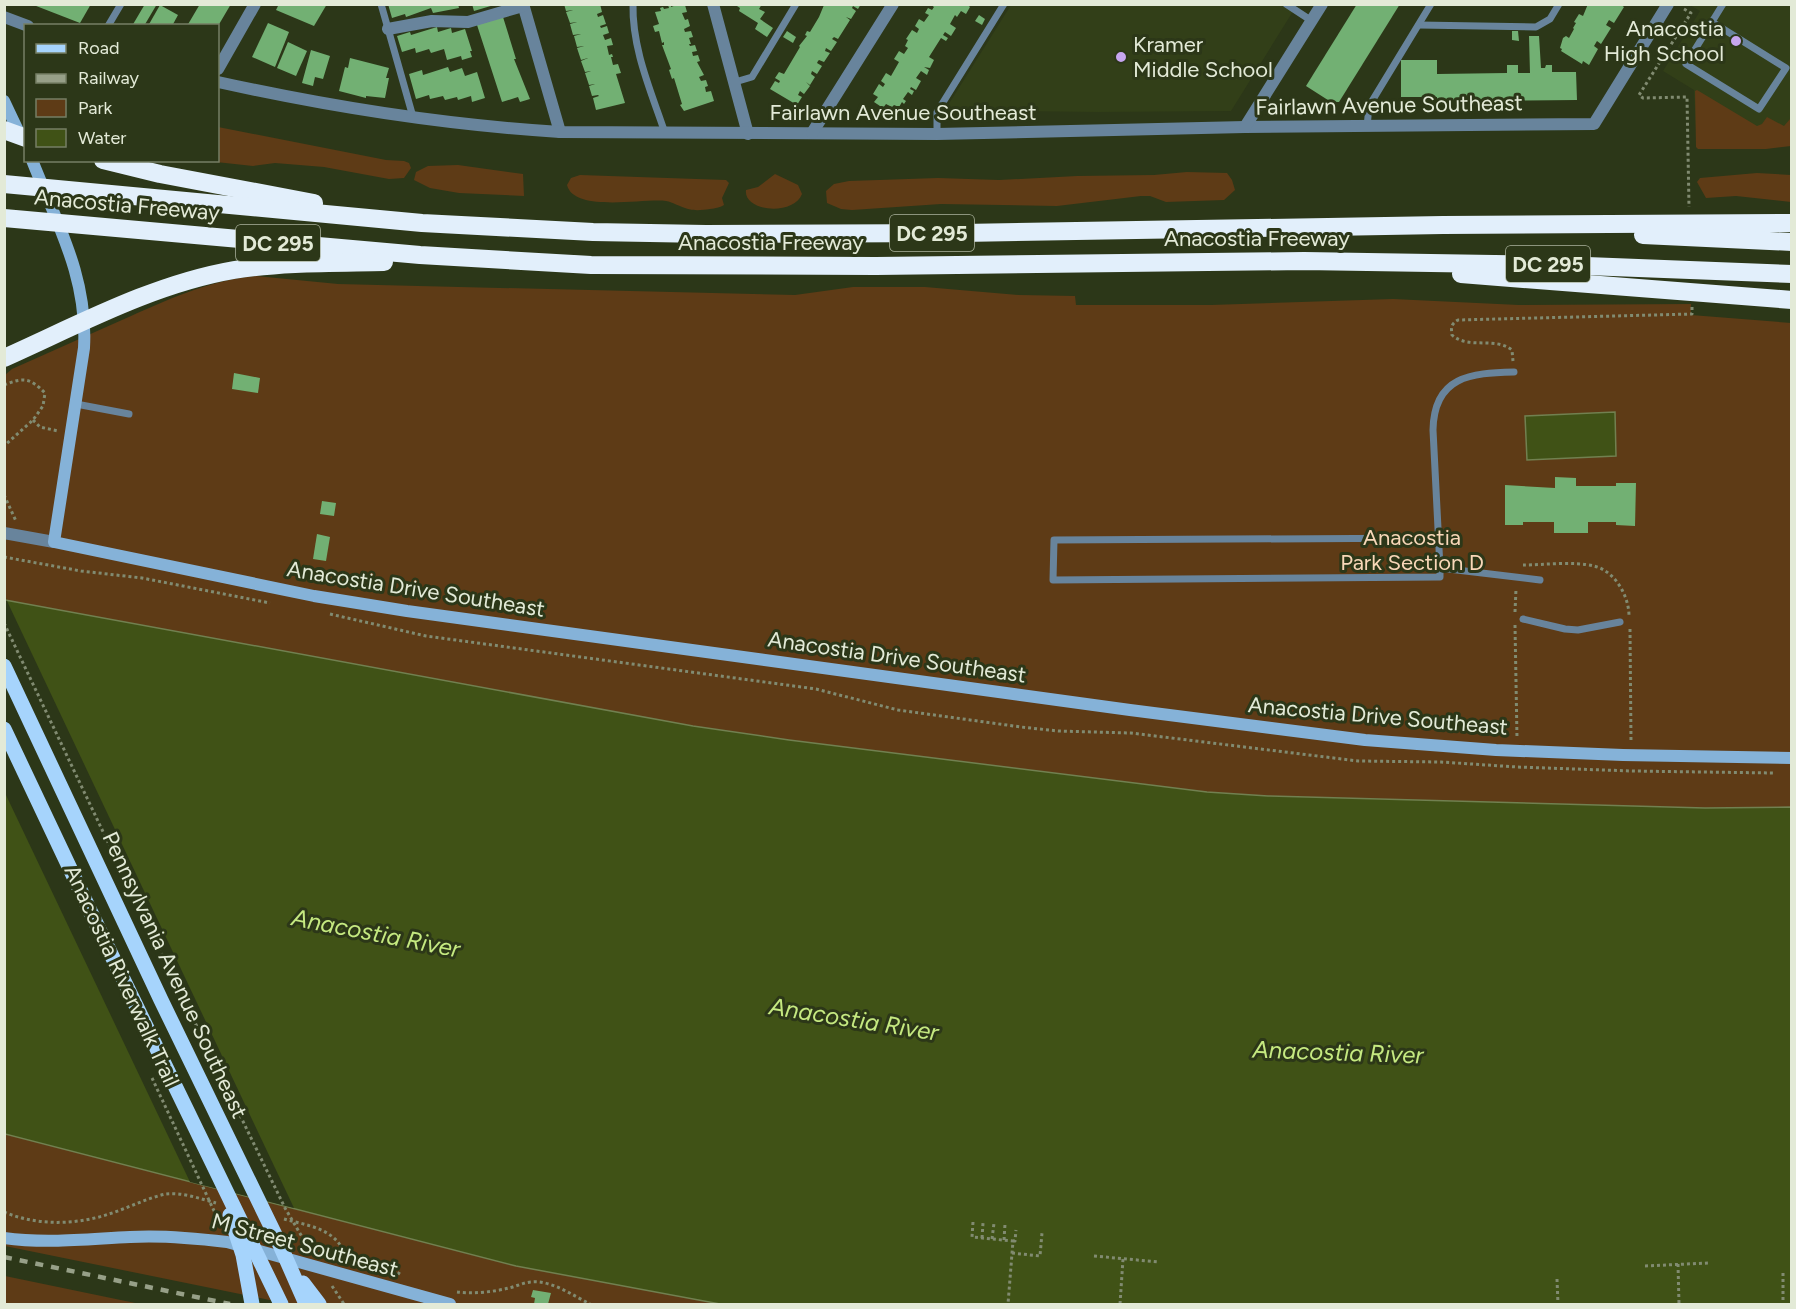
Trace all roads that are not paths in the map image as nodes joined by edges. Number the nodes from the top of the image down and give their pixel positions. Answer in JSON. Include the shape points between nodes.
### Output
{"nodes":[{"id":1,"x":121,"y":4,"type":"edge"},
{"id":2,"x":381,"y":4,"type":"edge"},
{"id":3,"x":633,"y":4,"type":"edge"},
{"id":4,"x":713,"y":4,"type":"edge"},
{"id":5,"x":796,"y":4,"type":"edge"},
{"id":6,"x":893,"y":4,"type":"edge"},
{"id":7,"x":1004,"y":4,"type":"edge"},
{"id":8,"x":1286,"y":4,"type":"edge"},
{"id":9,"x":1322,"y":4,"type":"edge"},
{"id":10,"x":1431,"y":4,"type":"edge"},
{"id":11,"x":1559,"y":4,"type":"edge"},
{"id":12,"x":1668,"y":4,"type":"edge"},
{"id":13,"x":1723,"y":4,"type":"edge"},
{"id":14,"x":255,"y":5,"type":"edge"},
{"id":15,"x":523,"y":5,"type":"edge"},
{"id":16,"x":4,"y":17,"type":"edge"},
{"id":17,"x":1312,"y":21,"type":"junction"},
{"id":18,"x":1712,"y":22,"type":"junction"},
{"id":19,"x":24,"y":24,"type":"edge"},
{"id":20,"x":109,"y":24,"type":"edge"},
{"id":21,"x":1419,"y":25,"type":"junction"},
{"id":22,"x":388,"y":29,"type":"junction"},
{"id":23,"x":219,"y":67,"type":"edge"},
{"id":24,"x":219,"y":82,"type":"edge"},
{"id":25,"x":735,"y":82,"type":"junction"},
{"id":26,"x":4,"y":101,"type":"edge"},
{"id":27,"x":414,"y":118,"type":"junction"},
{"id":28,"x":1367,"y":127,"type":"junction"},
{"id":29,"x":1245,"y":128,"type":"junction"},
{"id":30,"x":4,"y":130,"type":"edge"},
{"id":31,"x":560,"y":132,"type":"junction"},
{"id":32,"x":664,"y":133,"type":"junction"},
{"id":33,"x":812,"y":133,"type":"junction"},
{"id":34,"x":748,"y":134,"type":"junction"},
{"id":35,"x":937,"y":134,"type":"junction"},
{"id":36,"x":24,"y":137,"type":"edge"},
{"id":37,"x":24,"y":142,"type":"edge"},
{"id":38,"x":33,"y":162,"type":"edge"},
{"id":39,"x":112,"y":162,"type":"edge"},
{"id":40,"x":13,"y":185,"type":"edge"},
{"id":41,"x":4,"y":218,"type":"edge"},
{"id":42,"x":422,"y":223,"type":"junction"},
{"id":43,"x":1791,"y":223,"type":"edge"},
{"id":44,"x":1443,"y":225,"type":"junction"},
{"id":45,"x":1791,"y":242,"type":"edge"},
{"id":46,"x":478,"y":259,"type":"junction"},
{"id":47,"x":1304,"y":261,"type":"junction"},
{"id":48,"x":1791,"y":274,"type":"edge"},
{"id":49,"x":1791,"y":300,"type":"edge"},
{"id":50,"x":4,"y":358,"type":"edge"},
{"id":51,"x":1514,"y":372,"type":"road end"},
{"id":52,"x":76,"y":404,"type":"junction"},
{"id":53,"x":129,"y":414,"type":"dead end"},
{"id":54,"x":4,"y":533,"type":"edge"},
{"id":55,"x":1440,"y":538,"type":"junction"},
{"id":56,"x":54,"y":542,"type":"junction"},
{"id":57,"x":1440,"y":568,"type":"junction"},
{"id":58,"x":1539,"y":580,"type":"dead end"},
{"id":59,"x":1523,"y":619,"type":"dead end"},
{"id":60,"x":1620,"y":622,"type":"dead end"},
{"id":61,"x":4,"y":666,"type":"edge"},
{"id":62,"x":4,"y":729,"type":"edge"},
{"id":63,"x":1791,"y":758,"type":"edge"},
{"id":64,"x":216,"y":1169,"type":"junction"},
{"id":65,"x":4,"y":1238,"type":"edge"},
{"id":66,"x":280,"y":1245,"type":"junction"},
{"id":67,"x":252,"y":1305,"type":"edge"},
{"id":68,"x":281,"y":1305,"type":"edge"},
{"id":69,"x":306,"y":1305,"type":"edge"},
{"id":70,"x":319,"y":1305,"type":"edge"},
{"id":71,"x":450,"y":1305,"type":"edge"}],
"edges":[{"from":1,"to":20,"type":"lane"},
{"from":2,"to":22,"type":"lane"},
{"from":3,"to":32,"type":"lane","via":[[636,45]]},
{"from":4,"to":25,"type":"street"},
{"from":5,"to":25,"type":"lane","via":[[752,77]]},
{"from":6,"to":33,"type":"street"},
{"from":7,"to":35,"type":"lane","via":[[937,112]]},
{"from":8,"to":17,"type":"lane"},
{"from":9,"to":17,"type":"street"},
{"from":10,"to":21,"type":"lane"},
{"from":11,"to":21,"type":"lane","via":[[1550,19],[1536,27]]},
{"from":12,"to":28,"type":"street","name":"Fairlawn Avenue Southeast","via":[[1594,124]]},
{"from":13,"to":18,"type":"lane"},
{"from":14,"to":23,"type":"street"},
{"from":15,"to":22,"type":"street","via":[[468,22],[432,21]]},
{"from":15,"to":31,"type":"street"},
{"from":16,"to":19,"type":"street"},
{"from":17,"to":29,"type":"street"},
{"from":18,"to":18,"type":"lane","via":[[1686,64],[1759,109],[1786,68]]},
{"from":21,"to":28,"type":"lane","via":[[1369,106]]},
{"from":22,"to":27,"type":"lane"},
{"from":24,"to":27,"type":"street","name":"Fairlawn Avenue Southeast"},
{"from":25,"to":34,"type":"street"},
{"from":26,"to":37,"type":"street"},
{"from":27,"to":31,"type":"street","name":"Fairlawn Avenue Southeast"},
{"from":28,"to":29,"type":"street","name":"Fairlawn Avenue Southeast"},
{"from":29,"to":35,"type":"street","name":"Fairlawn Avenue Southeast"},
{"from":30,"to":36,"type":"highway"},
{"from":31,"to":32,"type":"street","name":"Fairlawn Avenue Southeast"},
{"from":32,"to":34,"type":"street","name":"Fairlawn Avenue Southeast"},
{"from":33,"to":34,"type":"street","name":"Fairlawn Avenue Southeast"},
{"from":33,"to":35,"type":"street","name":"Fairlawn Avenue Southeast"},
{"from":38,"to":52,"type":"street","via":[[80,289],[85,335]]},
{"from":39,"to":42,"type":"highway"},
{"from":40,"to":42,"type":"highway","name":"Anacostia Freeway","number":"DC 295"},
{"from":41,"to":46,"type":"highway","name":"Anacostia Freeway","number":"DC 295"},
{"from":42,"to":44,"type":"highway","name":"Anacostia Freeway","number":"DC 295","via":[[706,234]]},
{"from":43,"to":44,"type":"highway","name":"Anacostia Freeway","number":"DC 295"},
{"from":44,"to":45,"type":"highway"},
{"from":46,"to":47,"type":"highway","name":"Anacostia Freeway","number":"DC 295","via":[[704,267]]},
{"from":46,"to":50,"type":"highway","via":[[235,270],[153,294]]},
{"from":47,"to":48,"type":"highway","name":"Anacostia Freeway","number":"DC 295","via":[[1572,265]]},
{"from":47,"to":49,"type":"highway"},
{"from":51,"to":55,"type":"lane","via":[[1465,376],[1447,390],[1436,408],[1433,430]]},
{"from":52,"to":53,"type":"lane"},
{"from":52,"to":56,"type":"street"},
{"from":54,"to":56,"type":"street","name":"Anacostia Drive Southeast"},
{"from":55,"to":57,"type":"lane"},
{"from":55,"to":57,"type":"lane","via":[[1054,540],[1053,580],[1440,577]]},
{"from":56,"to":63,"type":"street","name":"Anacostia Drive Southeast","via":[[406,611],[1304,733],[1496,750]]},
{"from":57,"to":58,"type":"lane"},
{"from":59,"to":60,"type":"lane","via":[[1578,630]]},
{"from":61,"to":66,"type":"main road","name":"Pennsylvania Avenue Southeast"},
{"from":62,"to":64,"type":"main road","name":"Pennsylvania Avenue Southeast"},
{"from":64,"to":67,"type":"main road","via":[[243,1255]]},
{"from":64,"to":68,"type":"main road","name":"Pennsylvania Avenue Southeast"},
{"from":65,"to":71,"type":"street","name":"M Street Southeast","via":[[208,1239]]},
{"from":66,"to":69,"type":"main road","name":"Pennsylvania Avenue Southeast"},
{"from":66,"to":70,"type":"main road"}]}
